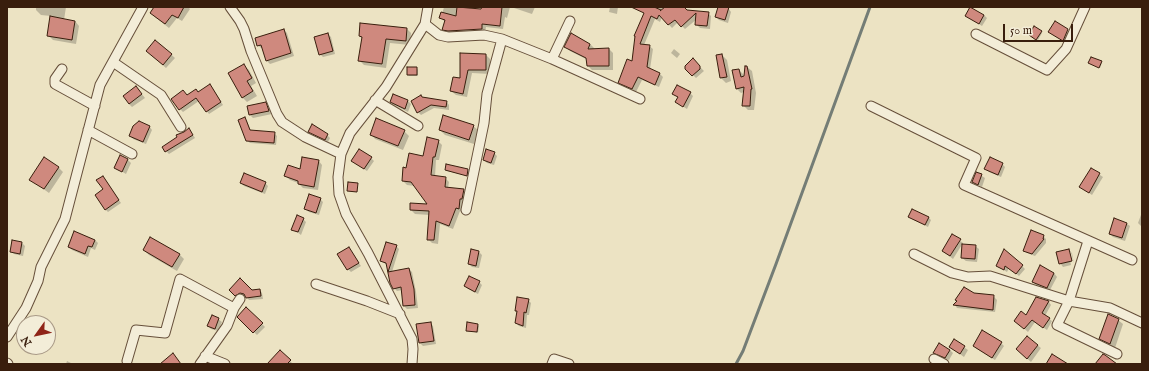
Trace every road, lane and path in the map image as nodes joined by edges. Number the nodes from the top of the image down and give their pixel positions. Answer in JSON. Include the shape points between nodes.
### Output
{"nodes":[{"id":1,"x":144,"y":7,"type":"edge"},
{"id":2,"x":230,"y":7,"type":"edge"},
{"id":3,"x":428,"y":7,"type":"edge"},
{"id":4,"x":1085,"y":7,"type":"edge"},
{"id":5,"x":570,"y":21,"type":"dead end"},
{"id":6,"x":425,"y":24,"type":"junction"},
{"id":7,"x":976,"y":34,"type":"dead end"},
{"id":8,"x":502,"y":39,"type":"junction"},
{"id":9,"x":552,"y":59,"type":"junction"},
{"id":10,"x":112,"y":62,"type":"junction"},
{"id":11,"x":62,"y":69,"type":"dead end"},
{"id":12,"x":640,"y":99,"type":"dead end"},
{"id":13,"x":375,"y":100,"type":"junction"},
{"id":14,"x":95,"y":106,"type":"junction"},
{"id":15,"x":871,"y":106,"type":"dead end"},
{"id":16,"x":418,"y":126,"type":"dead end"},
{"id":17,"x":181,"y":127,"type":"dead end"},
{"id":18,"x":88,"y":130,"type":"junction"},
{"id":19,"x":132,"y":154,"type":"dead end"},
{"id":20,"x":341,"y":154,"type":"junction"},
{"id":21,"x":466,"y":210,"type":"dead end"},
{"id":22,"x":1088,"y":241,"type":"junction"},
{"id":23,"x":914,"y":254,"type":"dead end"},
{"id":24,"x":1132,"y":260,"type":"dead end"},
{"id":25,"x":316,"y":284,"type":"dead end"},
{"id":26,"x":240,"y":299,"type":"dead end"},
{"id":27,"x":1069,"y":301,"type":"junction"},
{"id":28,"x":234,"y":308,"type":"junction"},
{"id":29,"x":400,"y":314,"type":"junction"},
{"id":30,"x":1142,"y":323,"type":"edge"},
{"id":31,"x":7,"y":337,"type":"edge"},
{"id":32,"x":1117,"y":354,"type":"dead end"},
{"id":33,"x":934,"y":359,"type":"dead end"},
{"id":34,"x":202,"y":360,"type":"edge"},
{"id":35,"x":127,"y":361,"type":"dead end"},
{"id":36,"x":225,"y":364,"type":"edge"},
{"id":37,"x":412,"y":364,"type":"edge"},
{"id":38,"x":552,"y":364,"type":"edge"},
{"id":39,"x":569,"y":364,"type":"edge"},
{"id":40,"x":944,"y":364,"type":"edge"}],
"edges":[{"from":1,"to":10,"type":"street"},
{"from":2,"to":20,"type":"street","via":[[240,20],[282,122]]},
{"from":3,"to":6,"type":"street"},
{"from":4,"to":7,"type":"street","via":[[1066,49],[1047,70]]},
{"from":5,"to":9,"type":"street"},
{"from":6,"to":8,"type":"street","via":[[448,37],[484,35]]},
{"from":6,"to":13,"type":"street","via":[[386,87]]},
{"from":8,"to":9,"type":"street"},
{"from":8,"to":21,"type":"street","via":[[487,94],[484,123]]},
{"from":9,"to":12,"type":"street"},
{"from":10,"to":14,"type":"street","via":[[100,85]]},
{"from":10,"to":17,"type":"street","via":[[161,95]]},
{"from":11,"to":14,"type":"street","via":[[55,79],[55,84]]},
{"from":13,"to":16,"type":"street"},
{"from":13,"to":20,"type":"street","via":[[350,133]]},
{"from":14,"to":18,"type":"street"},
{"from":15,"to":22,"type":"street","via":[[976,158],[964,185]]},
{"from":18,"to":19,"type":"street"},
{"from":18,"to":31,"type":"street","via":[[65,219],[41,267],[26,308]]},
{"from":20,"to":29,"type":"street","via":[[338,177],[341,201]]},
{"from":22,"to":24,"type":"street"},
{"from":22,"to":27,"type":"street"},
{"from":23,"to":27,"type":"street","via":[[952,273],[990,276]]},
{"from":25,"to":29,"type":"street"},
{"from":26,"to":28,"type":"street"},
{"from":27,"to":30,"type":"street","via":[[1110,308]]},
{"from":27,"to":32,"type":"street","via":[[1057,325]]},
{"from":28,"to":34,"type":"street","via":[[227,326]]},
{"from":28,"to":35,"type":"street","via":[[180,279],[165,333],[136,330]]},
{"from":29,"to":37,"type":"street","via":[[412,339]]},
{"from":33,"to":40,"type":"street"},
{"from":34,"to":36,"type":"street"},
{"from":38,"to":39,"type":"street","via":[[554,359]]}]}
